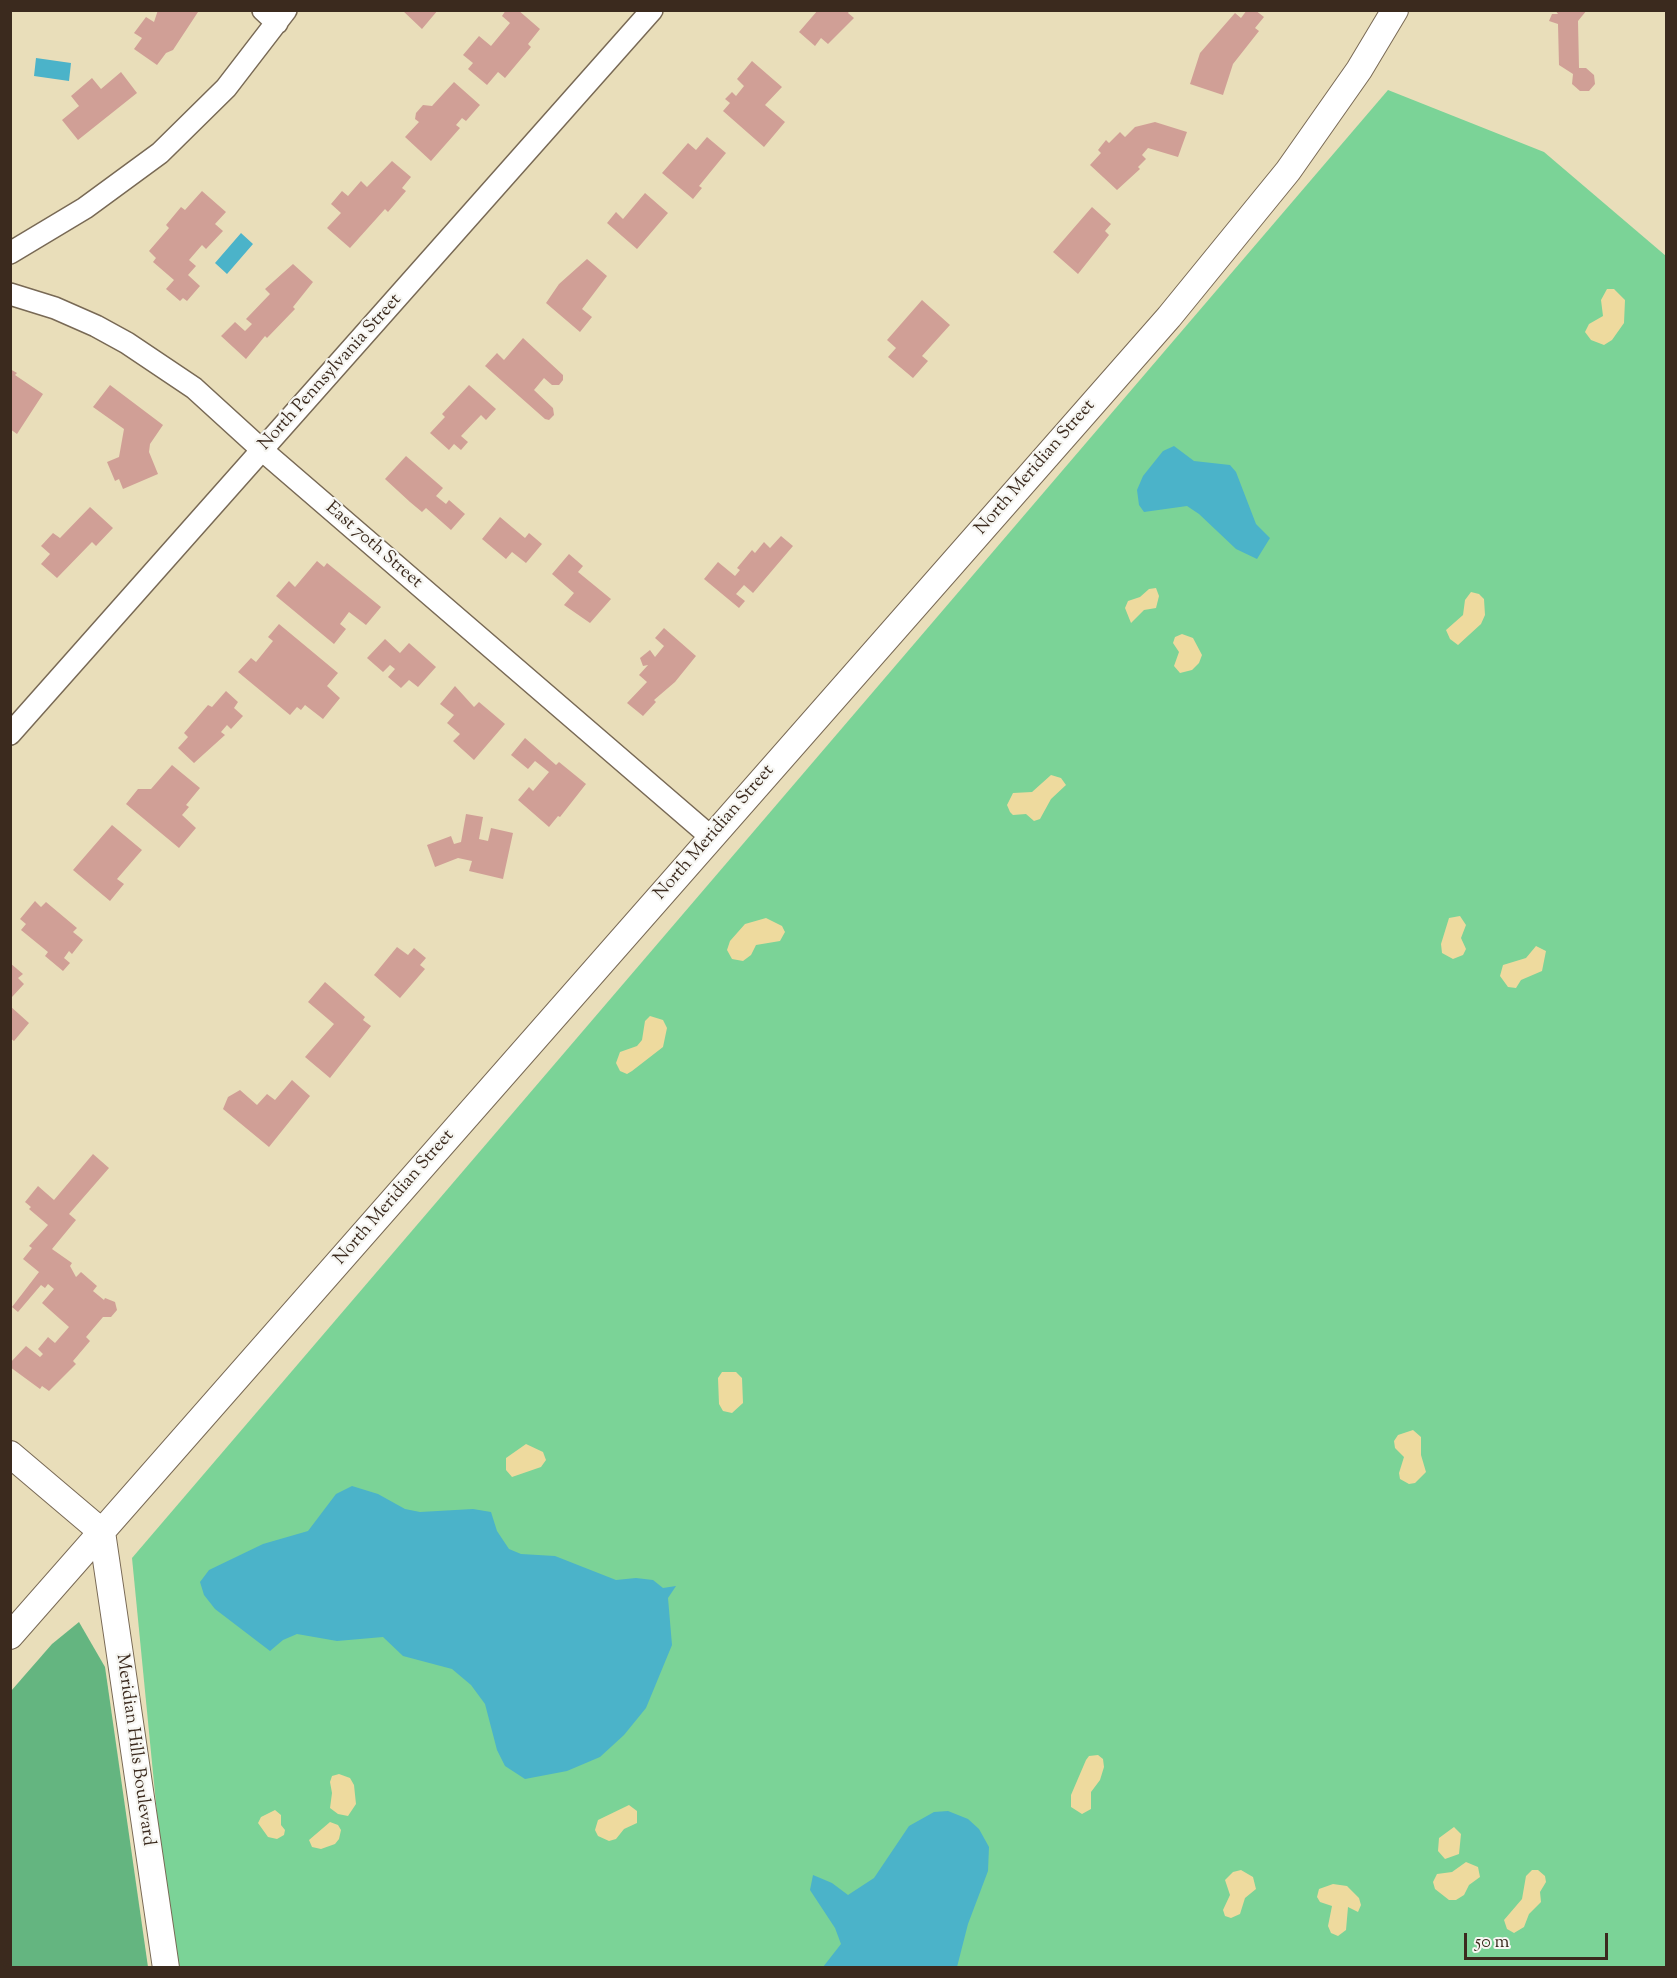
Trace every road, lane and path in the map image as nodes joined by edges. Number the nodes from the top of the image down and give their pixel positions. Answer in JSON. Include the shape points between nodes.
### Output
{"nodes":[{"id":1,"x":652,"y":10,"type":"edge"},
{"id":2,"x":1395,"y":10,"type":"edge"},
{"id":3,"x":275,"y":15,"type":"edge"},
{"id":4,"x":10,"y":253,"type":"edge"},
{"id":5,"x":10,"y":294,"type":"edge"},
{"id":6,"x":262,"y":450,"type":"junction"},
{"id":7,"x":10,"y":734,"type":"edge"},
{"id":8,"x":711,"y":837,"type":"junction"},
{"id":9,"x":10,"y":1454,"type":"edge"},
{"id":10,"x":102,"y":1532,"type":"junction"},
{"id":11,"x":10,"y":1636,"type":"edge"},
{"id":12,"x":166,"y":1968,"type":"edge"}],
"edges":[{"from":1,"to":6,"type":"street","name":"North Pennsylvania Street"},
{"from":2,"to":8,"type":"main road","name":"North Meridian Street","via":[[1302,151],[1198,282]]},
{"from":3,"to":4,"type":"street","via":[[226,88],[160,153],[85,208]]},
{"from":5,"to":6,"type":"street","name":"East 70th Street","via":[[55,308],[128,343],[194,388]]},
{"from":6,"to":7,"type":"street","name":"North Pennsylvania Street"},
{"from":6,"to":8,"type":"street","name":"East 70th Street"},
{"from":8,"to":10,"type":"main road","name":"North Meridian Street"},
{"from":9,"to":10,"type":"main road"},
{"from":10,"to":11,"type":"main road","name":"North Meridian Street"},
{"from":10,"to":12,"type":"main road","name":"Meridian Hills Boulevard"}]}
